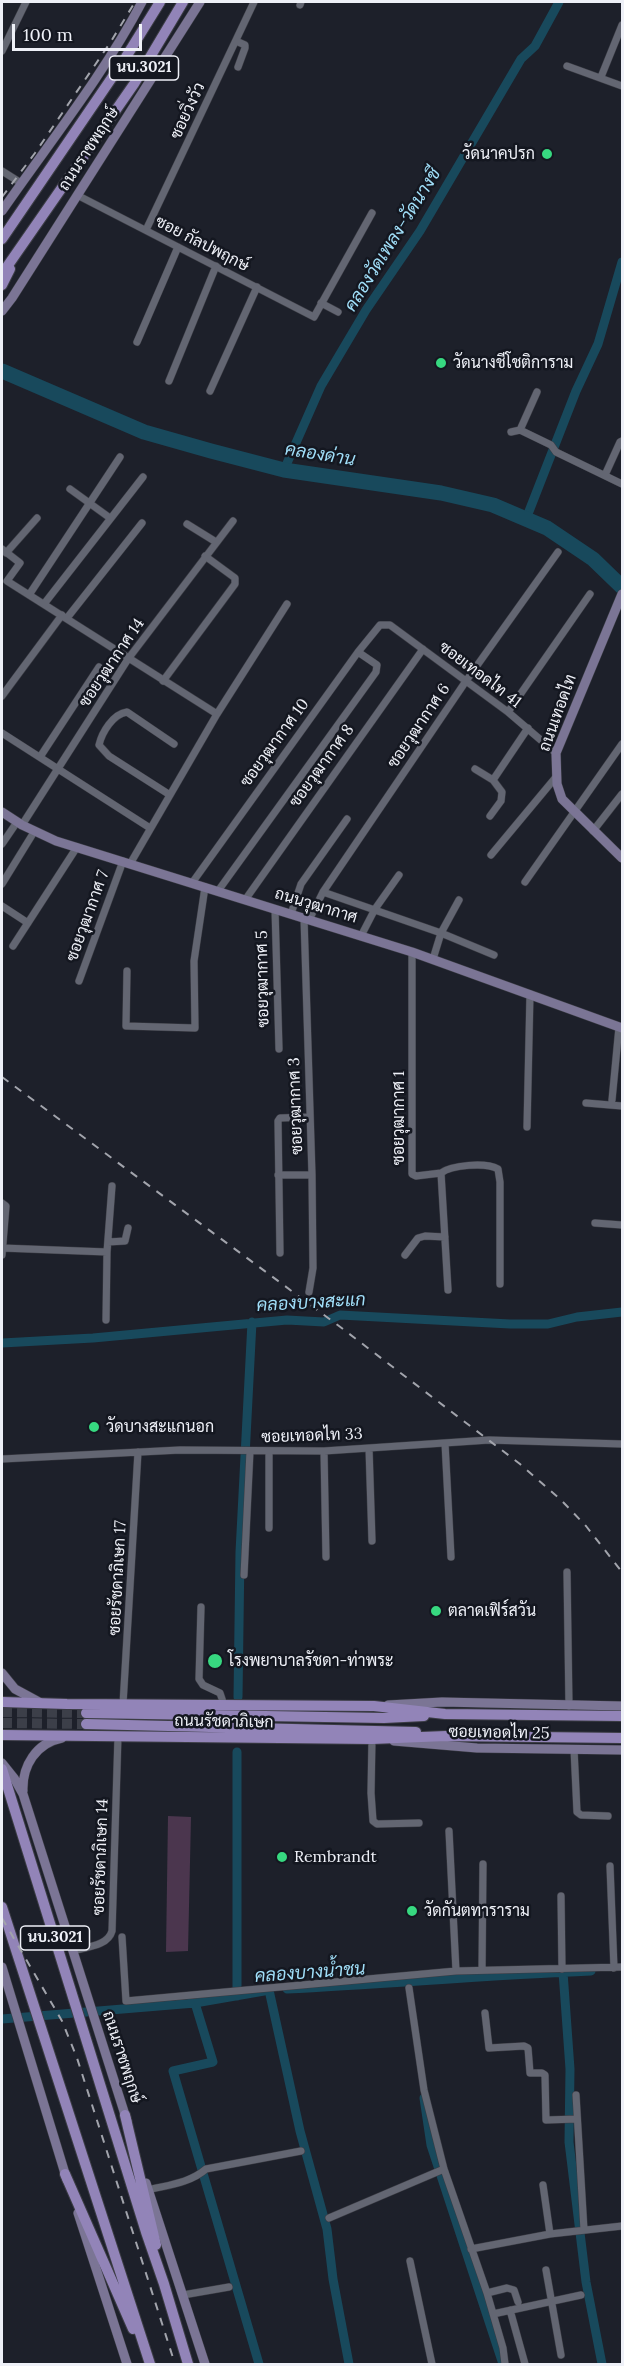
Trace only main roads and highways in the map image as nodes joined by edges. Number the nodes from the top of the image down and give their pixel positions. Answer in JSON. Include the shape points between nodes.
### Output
{"nodes":[{"id":1,"x":142,"y":2,"type":"edge"},
{"id":2,"x":154,"y":2,"type":"edge"},
{"id":3,"x":160,"y":2,"type":"edge"},
{"id":4,"x":183,"y":2,"type":"edge"},
{"id":5,"x":200,"y":2,"type":"edge"},
{"id":6,"x":147,"y":24,"type":"junction"},
{"id":7,"x":2,"y":211,"type":"edge"},
{"id":8,"x":2,"y":238,"type":"edge"},
{"id":9,"x":26,"y":240,"type":"junction"},
{"id":10,"x":2,"y":274,"type":"edge"},
{"id":11,"x":2,"y":285,"type":"edge"},
{"id":12,"x":2,"y":311,"type":"edge"},
{"id":13,"x":622,"y":594,"type":"edge"},
{"id":14,"x":2,"y":812,"type":"edge"},
{"id":15,"x":622,"y":858,"type":"edge"},
{"id":16,"x":621,"y":1028,"type":"edge"},
{"id":17,"x":2,"y":1673,"type":"edge"},
{"id":18,"x":2,"y":1702,"type":"edge"},
{"id":19,"x":41,"y":1702,"type":"junction"},
{"id":20,"x":374,"y":1706,"type":"junction"},
{"id":21,"x":622,"y":1706,"type":"edge"},
{"id":22,"x":445,"y":1714,"type":"junction"},
{"id":23,"x":622,"y":1716,"type":"edge"},
{"id":24,"x":2,"y":1735,"type":"edge"},
{"id":25,"x":76,"y":1736,"type":"junction"},
{"id":26,"x":446,"y":1736,"type":"junction"},
{"id":27,"x":622,"y":1738,"type":"edge"},
{"id":28,"x":373,"y":1739,"type":"junction"},
{"id":29,"x":622,"y":1750,"type":"edge"},
{"id":30,"x":4,"y":1767,"type":"edge"},
{"id":31,"x":23,"y":1794,"type":"junction"},
{"id":32,"x":2,"y":1907,"type":"edge"},
{"id":33,"x":2,"y":1967,"type":"edge"},
{"id":34,"x":125,"y":2115,"type":"junction"},
{"id":35,"x":65,"y":2174,"type":"junction"},
{"id":36,"x":164,"y":2284,"type":"junction"},
{"id":37,"x":127,"y":2364,"type":"edge"},
{"id":38,"x":149,"y":2364,"type":"edge"},
{"id":39,"x":188,"y":2364,"type":"edge"},
{"id":40,"x":205,"y":2364,"type":"edge"}],
"edges":[{"from":1,"to":7,"type":"main road","name":"ถนนราชพฤกษ์","number":"นบ.3021","via":[[111,54]]},
{"from":2,"to":6,"type":"main road"},
{"from":3,"to":6,"type":"main road","name":"ถนนราชพฤกษ์","number":"นบ.3021"},
{"from":4,"to":9,"type":"main road","name":"ถนนราชพฤกษ์","number":"นบ.3021","via":[[152,55]]},
{"from":5,"to":12,"type":"main road","name":"ถนนราชพฤกษ์","number":"นบ.3021"},
{"from":6,"to":8,"type":"main road","name":"ถนนราชพฤกษ์","number":"นบ.3021"},
{"from":9,"to":10,"type":"main road","name":"ถนนราชพฤกษ์","number":"นบ.3021"},
{"from":9,"to":11,"type":"main road"},
{"from":13,"to":15,"type":"main road","name":"ถนนเทอดไท","via":[[556,753],[556,777],[562,799]]},
{"from":14,"to":16,"type":"main road","name":"ถนนวุฒากาศ","via":[[34,832],[433,959]]},
{"from":17,"to":19,"type":"main road","via":[[15,1689]]},
{"from":18,"to":19,"type":"main road","name":"ถนนรัชดาภิเษก"},
{"from":19,"to":20,"type":"main road","name":"ถนนรัชดาภิเษก"},
{"from":20,"to":21,"type":"main road","via":[[442,1702]]},
{"from":20,"to":22,"type":"main road","name":"ถนนรัชดาภิเษก"},
{"from":22,"to":23,"type":"main road","name":"ถนนรัชดาภิเษก"},
{"from":22,"to":26,"type":"main road","name":"ถนนรัชดาภิเษก","via":[[384,1718],[86,1719],[384,1730]]},
{"from":24,"to":25,"type":"main road","name":"ถนนรัชดาภิเษก"},
{"from":25,"to":28,"type":"main road","name":"ถนนรัชดาภิเษก"},
{"from":25,"to":31,"type":"main road","via":[[56,1739],[32,1756]]},
{"from":26,"to":27,"type":"main road","name":"ถนนรัชดาภิเษก"},
{"from":26,"to":28,"type":"main road","name":"ถนนรัชดาภิเษก"},
{"from":28,"to":29,"type":"main road","name":"ซอยเทอดไท 25","via":[[447,1747]]},
{"from":30,"to":31,"type":"main road","name":"ถนนราชพฤกษ์","number":"นบ.3021"},
{"from":30,"to":36,"type":"main road","name":"ถนนราชพฤกษ์","number":"นบ.3021"},
{"from":31,"to":34,"type":"main road","name":"ถนนราชพฤกษ์","number":"นบ.3021"},
{"from":32,"to":38,"type":"main road","number":"นบ.3021"},
{"from":33,"to":35,"type":"main road"},
{"from":34,"to":36,"type":"main road"},
{"from":34,"to":40,"type":"main road","name":"ถนนราชพฤกษ์","number":"นบ.3021"},
{"from":35,"to":37,"type":"main road"},
{"from":35,"to":38,"type":"main road"},
{"from":36,"to":39,"type":"main road","name":"ถนนราชพฤกษ์","number":"นบ.3021"}]}
